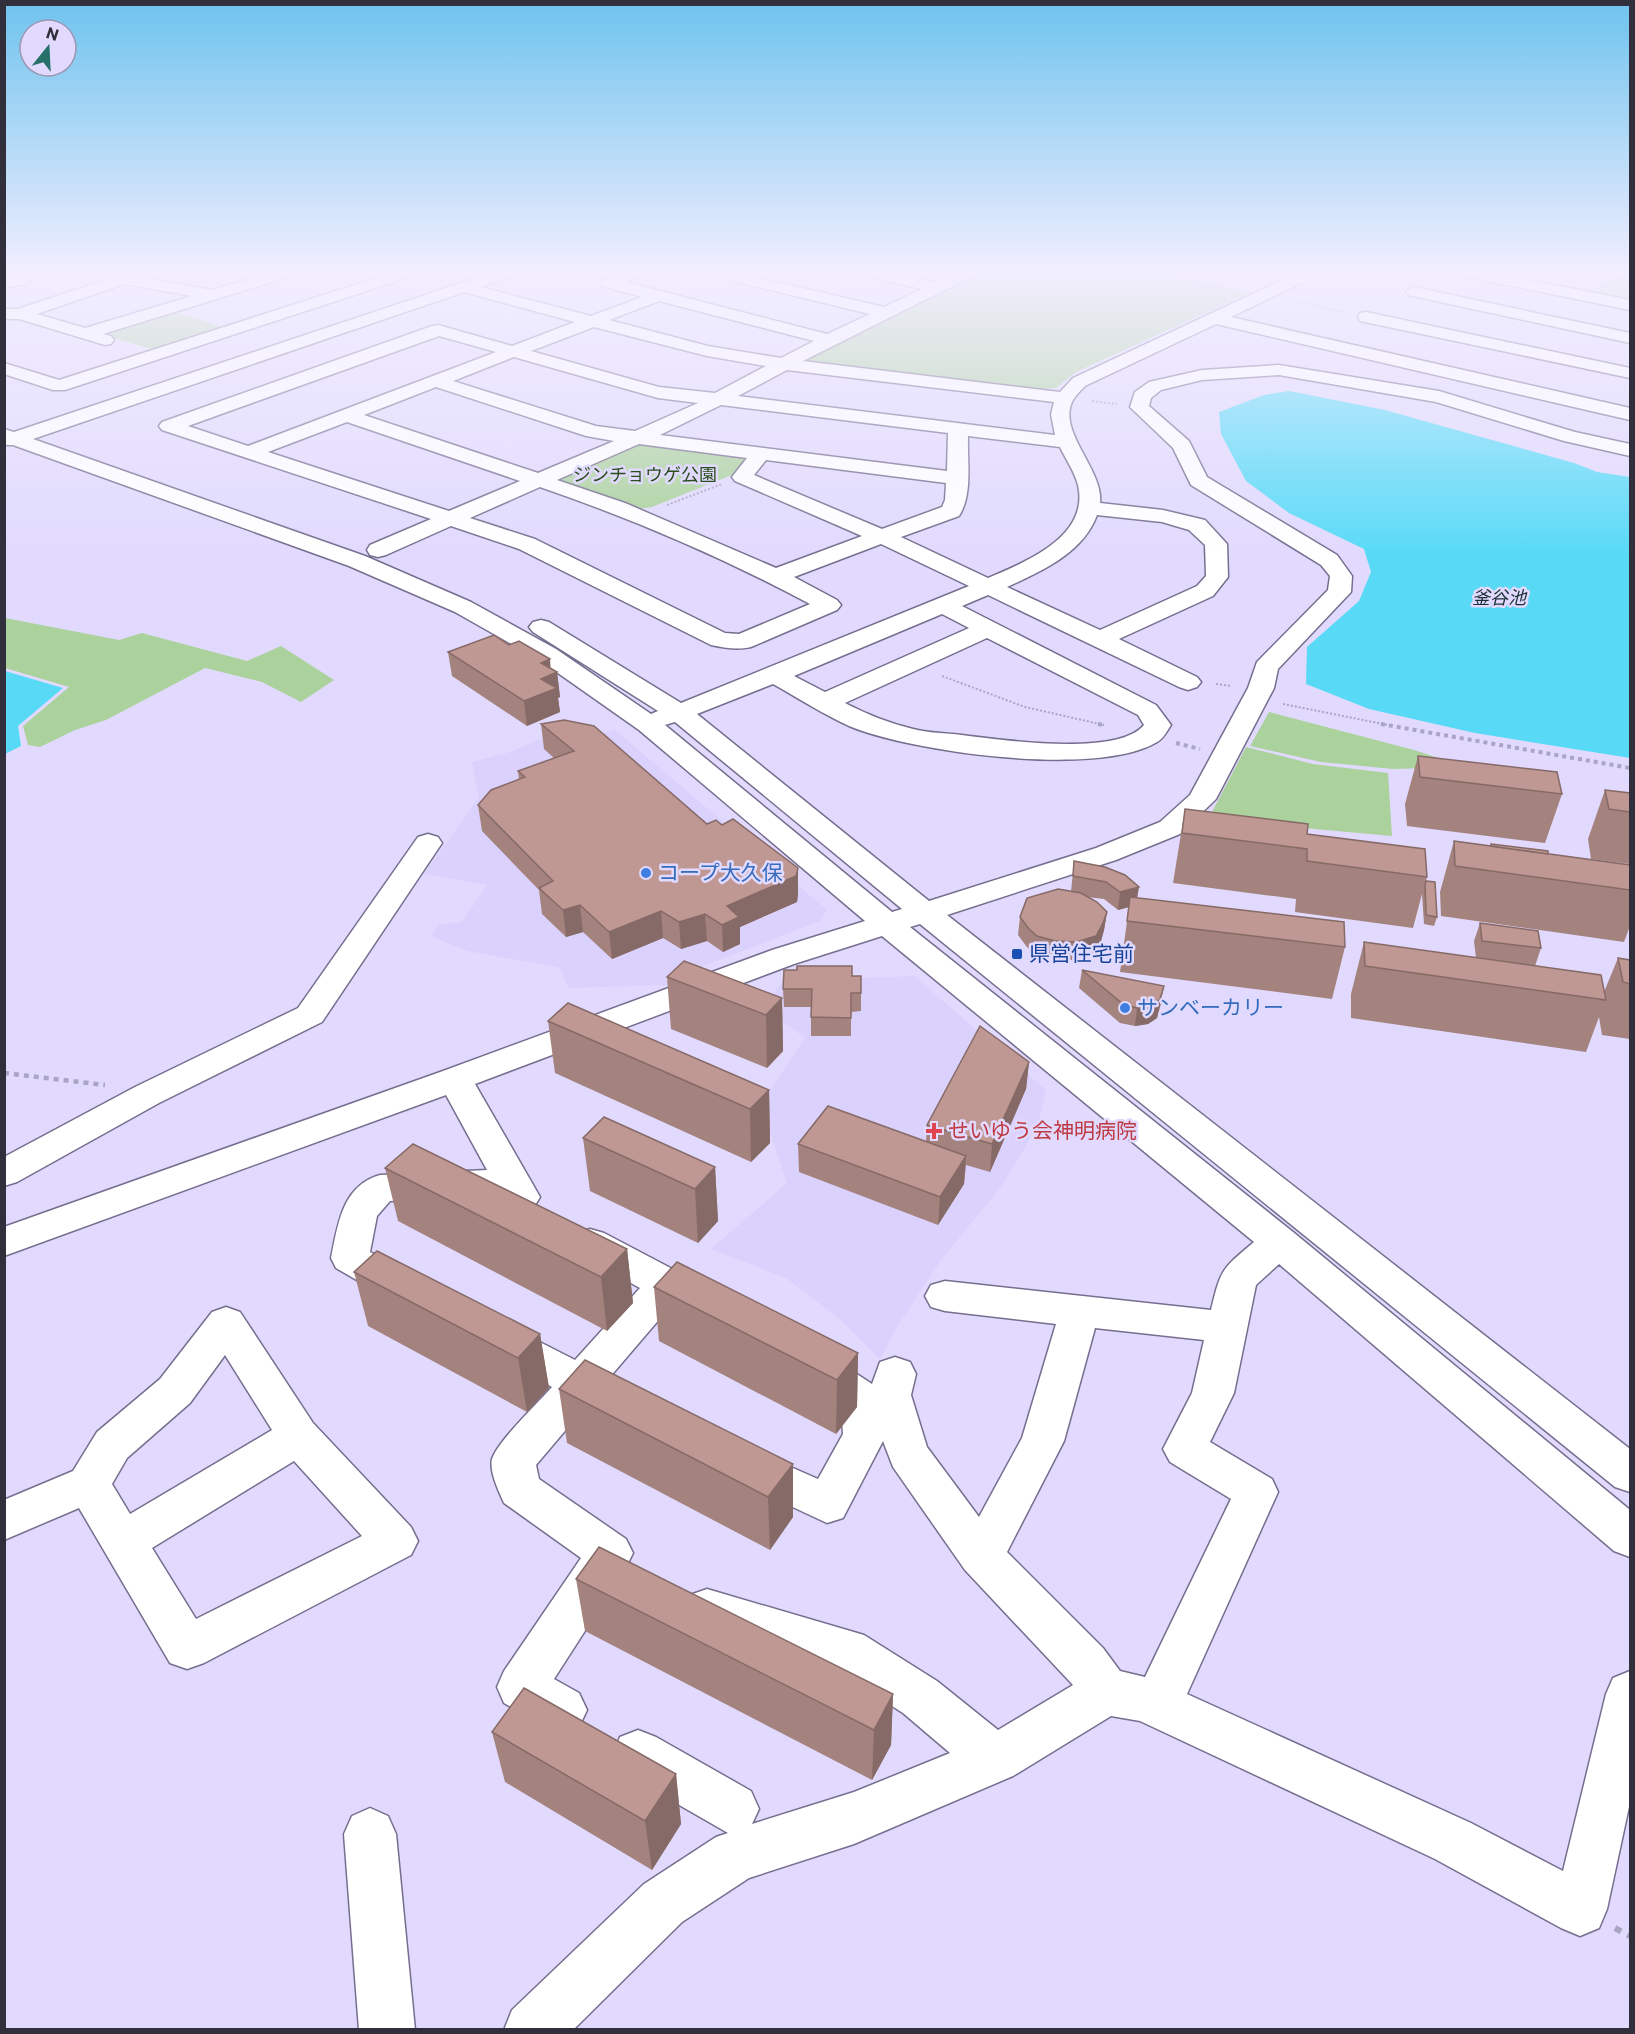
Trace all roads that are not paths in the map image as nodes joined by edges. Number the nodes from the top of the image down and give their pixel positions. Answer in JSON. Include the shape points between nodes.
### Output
{"nodes":[{"id":1,"x":119,"y":366,"type":"edge"},
{"id":2,"x":189,"y":366,"type":"edge"},
{"id":3,"x":231,"y":366,"type":"edge"},
{"id":4,"x":337,"y":366,"type":"edge"},
{"id":5,"x":474,"y":366,"type":"edge"},
{"id":6,"x":570,"y":366,"type":"edge"},
{"id":7,"x":779,"y":366,"type":"edge"},
{"id":8,"x":799,"y":366,"type":"edge"},
{"id":9,"x":1110,"y":366,"type":"edge"},
{"id":10,"x":1424,"y":366,"type":"edge"},
{"id":11,"x":1597,"y":366,"type":"edge"},
{"id":12,"x":4,"y":368,"type":"edge"},
{"id":13,"x":210,"y":373,"type":"junction"},
{"id":14,"x":1630,"y":373,"type":"edge"},
{"id":15,"x":435,"y":381,"type":"junction"},
{"id":16,"x":1065,"y":398,"type":"junction"},
{"id":17,"x":717,"y":400,"type":"junction"},
{"id":18,"x":1630,"y":414,"type":"edge"},
{"id":19,"x":346,"y":415,"type":"junction"},
{"id":20,"x":958,"y":430,"type":"junction"},
{"id":21,"x":13,"y":433,"type":"edge"},
{"id":22,"x":638,"y":437,"type":"junction"},
{"id":23,"x":1066,"y":442,"type":"junction"},
{"id":24,"x":1630,"y":450,"type":"edge"},
{"id":25,"x":247,"y":453,"type":"junction"},
{"id":26,"x":761,"y":453,"type":"junction"},
{"id":27,"x":955,"y":478,"type":"junction"},
{"id":28,"x":540,"y":479,"type":"junction"},
{"id":29,"x":1090,"y":507,"type":"junction"},
{"id":30,"x":449,"y":519,"type":"junction"},
{"id":31,"x":883,"y":537,"type":"junction"},
{"id":32,"x":378,"y":550,"type":"junction"},
{"id":33,"x":775,"y":576,"type":"junction"},
{"id":34,"x":987,"y":586,"type":"junction"},
{"id":35,"x":942,"y":605,"type":"junction"},
{"id":36,"x":988,"y":628,"type":"junction"},
{"id":37,"x":1100,"y":639,"type":"junction"},
{"id":38,"x":774,"y":675,"type":"junction"},
{"id":39,"x":1188,"y":682,"type":"road end"},
{"id":40,"x":825,"y":702,"type":"junction"},
{"id":41,"x":663,"y":718,"type":"junction"},
{"id":42,"x":428,"y":843,"type":"dead end"},
{"id":43,"x":923,"y":911,"type":"junction"},
{"id":44,"x":886,"y":923,"type":"junction"},
{"id":45,"x":455,"y":1079,"type":"junction"},
{"id":46,"x":4,"y":1173,"type":"edge"},
{"id":47,"x":512,"y":1181,"type":"junction"},
{"id":48,"x":4,"y":1242,"type":"edge"},
{"id":49,"x":1279,"y":1242,"type":"junction"},
{"id":50,"x":945,"y":1296,"type":"dead end"},
{"id":51,"x":434,"y":1304,"type":"edge"},
{"id":52,"x":1080,"y":1311,"type":"junction"},
{"id":53,"x":476,"y":1327,"type":"edge"},
{"id":54,"x":1227,"y":1327,"type":"junction"},
{"id":55,"x":782,"y":1353,"type":"edge"},
{"id":56,"x":895,"y":1374,"type":"dead end"},
{"id":57,"x":580,"y":1383,"type":"junction"},
{"id":58,"x":644,"y":1415,"type":"edge"},
{"id":59,"x":298,"y":1436,"type":"junction"},
{"id":60,"x":719,"y":1452,"type":"edge"},
{"id":61,"x":1630,"y":1474,"type":"edge"},
{"id":62,"x":88,"y":1484,"type":"junction"},
{"id":63,"x":4,"y":1521,"type":"edge"},
{"id":64,"x":1630,"y":1537,"type":"edge"},
{"id":65,"x":123,"y":1542,"type":"junction"},
{"id":66,"x":610,"y":1553,"type":"junction"},
{"id":67,"x":981,"y":1556,"type":"junction"},
{"id":68,"x":1107,"y":1692,"type":"junction"},
{"id":69,"x":1630,"y":1694,"type":"edge"},
{"id":70,"x":1157,"y":1705,"type":"junction"},
{"id":71,"x":995,"y":1759,"type":"junction"},
{"id":72,"x":733,"y":1809,"type":"dead end"},
{"id":73,"x":370,"y":1834,"type":"dead end"},
{"id":74,"x":387,"y":2030,"type":"edge"},
{"id":75,"x":532,"y":2030,"type":"edge"}],
"edges":[{"from":1,"to":12,"type":"street","via":[[59,386]]},
{"from":2,"to":13,"type":"street"},
{"from":3,"to":13,"type":"street"},
{"from":4,"to":25,"type":"street","via":[[169,426]]},
{"from":5,"to":15,"type":"street"},
{"from":6,"to":17,"type":"street","via":[[658,392]]},
{"from":7,"to":17,"type":"street"},
{"from":8,"to":16,"type":"street"},
{"from":9,"to":16,"type":"street","via":[[1079,382]]},
{"from":10,"to":18,"type":"street"},
{"from":11,"to":14,"type":"street"},
{"from":13,"to":21,"type":"street"},
{"from":15,"to":19,"type":"street"},
{"from":15,"to":22,"type":"street","via":[[593,432]]},
{"from":16,"to":23,"type":"street","via":[[1060,418]]},
{"from":17,"to":20,"type":"street"},
{"from":17,"to":22,"type":"street"},
{"from":19,"to":25,"type":"street"},
{"from":19,"to":28,"type":"street"},
{"from":20,"to":23,"type":"street"},
{"from":20,"to":27,"type":"street"},
{"from":21,"to":32,"type":"street"},
{"from":21,"to":41,"type":"street","via":[[357,561],[463,607]]},
{"from":22,"to":26,"type":"street"},
{"from":22,"to":28,"type":"street"},
{"from":23,"to":29,"type":"street","via":[[1090,488]]},
{"from":24,"to":43,"type":"street","via":[[1439,397],[1279,370],[1202,375],[1155,386],[1142,396],[1139,407],[1182,445],[1198,481],[1329,560],[1341,576],[1339,592],[1266,667],[1258,693],[1202,799],[1170,828],[1106,854]]},
{"from":25,"to":30,"type":"street"},
{"from":26,"to":27,"type":"street"},
{"from":26,"to":31,"type":"street","via":[[742,477]]},
{"from":27,"to":31,"type":"street","via":[[956,500],[951,511]]},
{"from":28,"to":30,"type":"street"},
{"from":28,"to":33,"type":"street","via":[[638,516]]},
{"from":29,"to":34,"type":"street","via":[[1080,529],[1065,545]]},
{"from":29,"to":37,"type":"street","via":[[1197,525],[1216,544],[1217,577],[1205,591]]},
{"from":30,"to":32,"type":"street"},
{"from":30,"to":33,"type":"street","via":[[527,544],[720,640],[742,642],[829,605]]},
{"from":31,"to":33,"type":"street"},
{"from":31,"to":34,"type":"street"},
{"from":32,"to":41,"type":"street","via":[[484,595],[567,641]]},
{"from":34,"to":35,"type":"street"},
{"from":34,"to":37,"type":"street"},
{"from":35,"to":36,"type":"street"},
{"from":35,"to":38,"type":"street"},
{"from":36,"to":40,"type":"street"},
{"from":36,"to":40,"type":"street","via":[[1148,710],[1158,725],[1149,736],[1124,747],[1077,752],[1017,750],[911,737],[858,720]]},
{"from":37,"to":39,"type":"street"},
{"from":38,"to":40,"type":"street"},
{"from":38,"to":41,"type":"street"},
{"from":41,"to":43,"type":"street"},
{"from":41,"to":44,"type":"street"},
{"from":42,"to":46,"type":"street","via":[[310,1015],[147,1095]]},
{"from":43,"to":44,"type":"street"},
{"from":43,"to":61,"type":"street"},
{"from":44,"to":45,"type":"street","via":[[783,957]]},
{"from":44,"to":49,"type":"street"},
{"from":45,"to":47,"type":"street"},
{"from":45,"to":48,"type":"street"},
{"from":47,"to":51,"type":"street","via":[[380,1188],[359,1212],[350,1258]]},
{"from":47,"to":57,"type":"street","via":[[528,1210],[682,1298]]},
{"from":49,"to":54,"type":"street","via":[[1238,1278]]},
{"from":49,"to":64,"type":"street"},
{"from":50,"to":52,"type":"street"},
{"from":52,"to":54,"type":"street"},
{"from":52,"to":67,"type":"street","via":[[1043,1441]]},
{"from":53,"to":57,"type":"street"},
{"from":54,"to":70,"type":"street","via":[[1213,1393],[1185,1449],[1256,1492]]},
{"from":55,"to":60,"type":"street","via":[[825,1374],[861,1398],[864,1435],[826,1504]]},
{"from":56,"to":67,"type":"street","via":[[890,1395],[908,1454]]},
{"from":57,"to":58,"type":"street"},
{"from":57,"to":66,"type":"street","via":[[513,1461],[520,1490]]},
{"from":59,"to":62,"type":"street","via":[[226,1323],[175,1391],[112,1445]]},
{"from":59,"to":65,"type":"street"},
{"from":59,"to":65,"type":"street","via":[[395,1541],[187,1647]]},
{"from":62,"to":63,"type":"street"},
{"from":62,"to":65,"type":"street"},
{"from":66,"to":71,"type":"street","via":[[700,1608],[847,1651],[920,1697]]},
{"from":66,"to":72,"type":"street","via":[[521,1687]]},
{"from":67,"to":68,"type":"street","via":[[1086,1664]]},
{"from":68,"to":70,"type":"street"},
{"from":68,"to":71,"type":"street"},
{"from":69,"to":70,"type":"street","via":[[1580,1909],[1453,1841]]},
{"from":71,"to":75,"type":"street","via":[[854,1818],[735,1856],[663,1903]]},
{"from":73,"to":74,"type":"street"}]}
